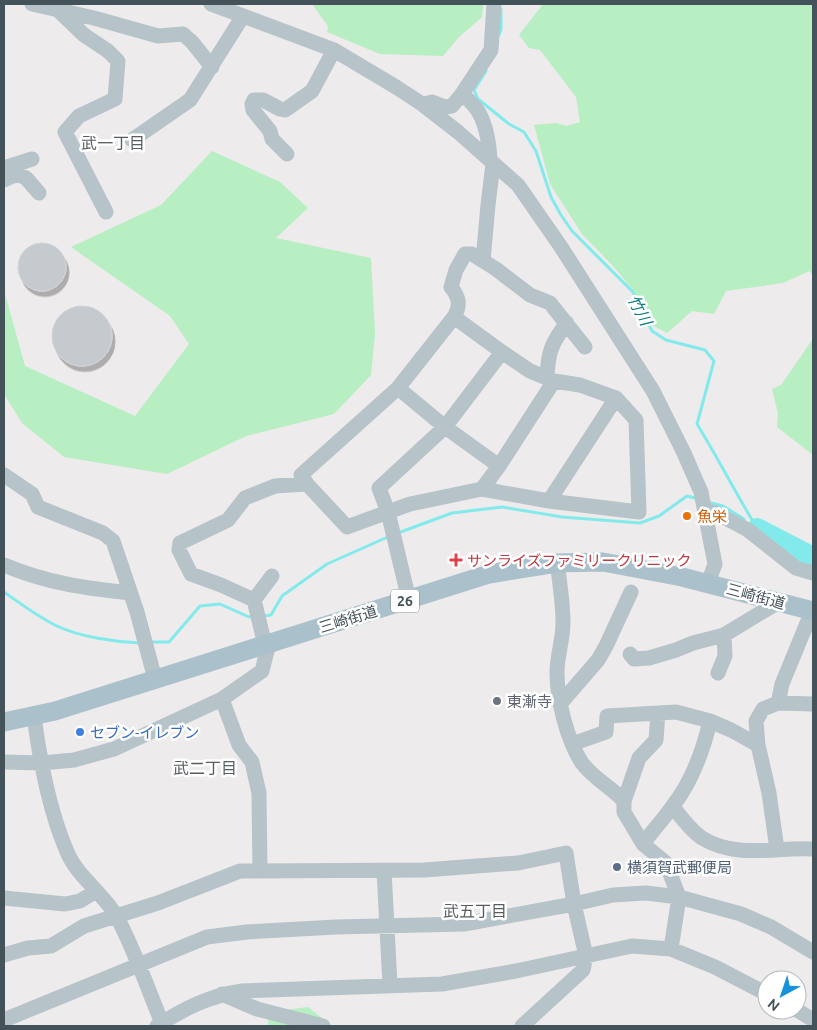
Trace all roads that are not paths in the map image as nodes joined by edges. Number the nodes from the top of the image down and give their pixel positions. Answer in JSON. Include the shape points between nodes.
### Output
{"nodes":[{"id":1,"x":32,"y":4,"type":"edge"},
{"id":2,"x":211,"y":4,"type":"edge"},
{"id":3,"x":494,"y":4,"type":"edge"},
{"id":4,"x":59,"y":11,"type":"junction"},
{"id":5,"x":243,"y":16,"type":"junction"},
{"id":6,"x":334,"y":50,"type":"junction"},
{"id":7,"x":212,"y":67,"type":"junction"},
{"id":8,"x":462,"y":94,"type":"junction"},
{"id":9,"x":422,"y":104,"type":"junction"},
{"id":10,"x":132,"y":140,"type":"dead end"},
{"id":11,"x":287,"y":154,"type":"dead end"},
{"id":12,"x":32,"y":159,"type":"dead end"},
{"id":13,"x":492,"y":161,"type":"junction"},
{"id":14,"x":4,"y":168,"type":"edge"},
{"id":15,"x":4,"y":180,"type":"edge"},
{"id":16,"x":39,"y":193,"type":"dead end"},
{"id":17,"x":106,"y":212,"type":"dead end"},
{"id":18,"x":484,"y":261,"type":"junction"},
{"id":19,"x":454,"y":317,"type":"junction"},
{"id":20,"x":567,"y":323,"type":"junction"},
{"id":21,"x":585,"y":347,"type":"dead end"},
{"id":22,"x":502,"y":352,"type":"junction"},
{"id":23,"x":550,"y":380,"type":"junction"},
{"id":24,"x":398,"y":388,"type":"junction"},
{"id":25,"x":616,"y":398,"type":"junction"},
{"id":26,"x":445,"y":427,"type":"junction"},
{"id":27,"x":499,"y":466,"type":"junction"},
{"id":28,"x":4,"y":475,"type":"edge"},
{"id":29,"x":307,"y":484,"type":"junction"},
{"id":30,"x":482,"y":489,"type":"junction"},
{"id":31,"x":549,"y":501,"type":"junction"},
{"id":32,"x":705,"y":510,"type":"junction"},
{"id":33,"x":388,"y":512,"type":"junction"},
{"id":34,"x":557,"y":563,"type":"junction"},
{"id":35,"x":4,"y":565,"type":"edge"},
{"id":36,"x":813,"y":573,"type":"edge"},
{"id":37,"x":272,"y":576,"type":"dead end"},
{"id":38,"x":708,"y":583,"type":"junction"},
{"id":39,"x":631,"y":592,"type":"dead end"},
{"id":40,"x":130,"y":593,"type":"junction"},
{"id":41,"x":254,"y":600,"type":"junction"},
{"id":42,"x":409,"y":600,"type":"junction"},
{"id":43,"x":777,"y":603,"type":"junction"},
{"id":44,"x":812,"y":611,"type":"edge"},
{"id":45,"x":724,"y":635,"type":"junction"},
{"id":46,"x":267,"y":644,"type":"junction"},
{"id":47,"x":630,"y":654,"type":"dead end"},
{"id":48,"x":718,"y":673,"type":"dead end"},
{"id":49,"x":155,"y":679,"type":"junction"},
{"id":50,"x":222,"y":699,"type":"junction"},
{"id":51,"x":778,"y":703,"type":"junction"},
{"id":52,"x":560,"y":704,"type":"junction"},
{"id":53,"x":813,"y":704,"type":"edge"},
{"id":54,"x":658,"y":713,"type":"junction"},
{"id":55,"x":34,"y":716,"type":"junction"},
{"id":56,"x":710,"y":721,"type":"junction"},
{"id":57,"x":4,"y":722,"type":"edge"},
{"id":58,"x":572,"y":744,"type":"junction"},
{"id":59,"x":758,"y":745,"type":"junction"},
{"id":60,"x":4,"y":762,"type":"edge"},
{"id":61,"x":42,"y":763,"type":"junction"},
{"id":62,"x":624,"y":801,"type":"junction"},
{"id":63,"x":673,"y":807,"type":"junction"},
{"id":64,"x":643,"y":844,"type":"junction"},
{"id":65,"x":778,"y":849,"type":"junction"},
{"id":66,"x":813,"y":849,"type":"edge"},
{"id":67,"x":384,"y":870,"type":"junction"},
{"id":68,"x":260,"y":871,"type":"junction"},
{"id":69,"x":96,"y":891,"type":"junction"},
{"id":70,"x":4,"y":898,"type":"edge"},
{"id":71,"x":679,"y":898,"type":"junction"},
{"id":72,"x":574,"y":904,"type":"junction"},
{"id":73,"x":116,"y":916,"type":"junction"},
{"id":74,"x":388,"y":925,"type":"junction"},
{"id":75,"x":671,"y":949,"type":"junction"},
{"id":76,"x":813,"y":952,"type":"edge"},
{"id":77,"x":4,"y":955,"type":"edge"},
{"id":78,"x":586,"y":956,"type":"junction"},
{"id":79,"x":138,"y":966,"type":"junction"},
{"id":80,"x":390,"y":985,"type":"junction"},
{"id":81,"x":757,"y":989,"type":"edge"},
{"id":82,"x":221,"y":994,"type":"junction"},
{"id":83,"x":4,"y":1020,"type":"edge"},
{"id":84,"x":160,"y":1025,"type":"edge"},
{"id":85,"x":318,"y":1026,"type":"edge"},
{"id":86,"x":522,"y":1026,"type":"edge"}],
"edges":[{"from":1,"to":4,"type":"street"},
{"from":2,"to":5,"type":"street"},
{"from":3,"to":8,"type":"street","via":[[491,50]]},
{"from":4,"to":7,"type":"street","via":[[158,36],[183,34]]},
{"from":4,"to":17,"type":"street","via":[[118,61],[115,99],[79,116],[65,132]]},
{"from":5,"to":6,"type":"street"},
{"from":5,"to":7,"type":"street"},
{"from":6,"to":9,"type":"street"},
{"from":6,"to":11,"type":"street","via":[[312,91],[285,110],[257,98],[252,104],[272,139]]},
{"from":7,"to":10,"type":"street","via":[[190,100]]},
{"from":8,"to":9,"type":"street","via":[[452,106],[445,108],[432,102]]},
{"from":8,"to":13,"type":"street","via":[[476,108],[481,119]]},
{"from":9,"to":13,"type":"street"},
{"from":12,"to":14,"type":"street"},
{"from":13,"to":18,"type":"street"},
{"from":13,"to":32,"type":"street","via":[[518,185],[653,391],[684,453]]},
{"from":15,"to":16,"type":"street","via":[[17,174],[26,178]]},
{"from":18,"to":19,"type":"street","via":[[465,254],[456,270],[452,287],[458,296],[458,309]]},
{"from":18,"to":20,"type":"street","via":[[530,295],[550,303]]},
{"from":19,"to":22,"type":"street"},
{"from":19,"to":24,"type":"street"},
{"from":20,"to":21,"type":"street"},
{"from":20,"to":23,"type":"street","via":[[550,348]]},
{"from":22,"to":23,"type":"street"},
{"from":22,"to":26,"type":"street"},
{"from":23,"to":25,"type":"street","via":[[580,385]]},
{"from":23,"to":27,"type":"street"},
{"from":24,"to":26,"type":"street"},
{"from":24,"to":29,"type":"street","via":[[301,475]]},
{"from":25,"to":31,"type":"street"},
{"from":25,"to":31,"type":"street","via":[[636,420],[638,512]]},
{"from":26,"to":27,"type":"street"},
{"from":26,"to":33,"type":"street","via":[[379,488]]},
{"from":27,"to":30,"type":"street"},
{"from":28,"to":40,"type":"street","via":[[32,494],[38,506],[103,533],[113,541]]},
{"from":29,"to":33,"type":"street","via":[[346,527]]},
{"from":29,"to":41,"type":"street","via":[[275,486],[245,498],[228,520],[180,543],[179,550],[191,574]]},
{"from":30,"to":31,"type":"street"},
{"from":30,"to":33,"type":"street","via":[[410,504]]},
{"from":32,"to":36,"type":"street","via":[[748,530],[796,568]]},
{"from":32,"to":38,"type":"street","via":[[715,564]]},
{"from":33,"to":42,"type":"street"},
{"from":34,"to":38,"type":"main road","name":"三崎街道","number":"26","via":[[603,562]]},
{"from":34,"to":42,"type":"main road","name":"三崎街道","number":"26","via":[[490,574]]},
{"from":34,"to":52,"type":"street","via":[[563,624],[557,672]]},
{"from":35,"to":40,"type":"street","via":[[45,580]]},
{"from":37,"to":41,"type":"street"},
{"from":38,"to":43,"type":"main road","name":"三崎街道","number":"26"},
{"from":39,"to":52,"type":"street","via":[[598,660]]},
{"from":40,"to":49,"type":"street"},
{"from":41,"to":46,"type":"street"},
{"from":42,"to":46,"type":"main road","name":"三崎街道","number":"26"},
{"from":43,"to":44,"type":"main road","name":"三崎街道","number":"26"},
{"from":43,"to":45,"type":"street"},
{"from":44,"to":51,"type":"street","via":[[782,684]]},
{"from":45,"to":47,"type":"street","via":[[649,658],[634,659]]},
{"from":45,"to":48,"type":"street","via":[[725,656]]},
{"from":46,"to":49,"type":"main road","name":"三崎街道","number":"26"},
{"from":46,"to":50,"type":"street","via":[[262,671]]},
{"from":49,"to":55,"type":"main road","name":"三崎街道","number":"26"},
{"from":50,"to":61,"type":"street","via":[[114,749],[74,760]]},
{"from":50,"to":68,"type":"street","via":[[239,745],[252,762],[259,794]]},
{"from":51,"to":53,"type":"street"},
{"from":51,"to":59,"type":"street","via":[[763,709],[756,721]]},
{"from":52,"to":58,"type":"street"},
{"from":54,"to":56,"type":"street","via":[[676,712]]},
{"from":54,"to":58,"type":"street","via":[[607,716],[606,732]]},
{"from":54,"to":62,"type":"street","via":[[656,740],[639,758]]},
{"from":55,"to":57,"type":"main road","name":"三崎街道","number":"26"},
{"from":55,"to":61,"type":"street"},
{"from":56,"to":59,"type":"street"},
{"from":56,"to":63,"type":"street","via":[[694,770]]},
{"from":58,"to":62,"type":"street","via":[[582,763],[597,780]]},
{"from":59,"to":65,"type":"street"},
{"from":60,"to":61,"type":"street"},
{"from":61,"to":69,"type":"street","via":[[68,854]]},
{"from":62,"to":64,"type":"street","via":[[624,812]]},
{"from":63,"to":64,"type":"street"},
{"from":63,"to":65,"type":"street","via":[[702,838],[731,849]]},
{"from":64,"to":71,"type":"street","via":[[666,863]]},
{"from":65,"to":66,"type":"street"},
{"from":67,"to":68,"type":"street"},
{"from":67,"to":72,"type":"street","via":[[463,868],[566,854]]},
{"from":67,"to":74,"type":"street"},
{"from":68,"to":73,"type":"street","via":[[240,870]]},
{"from":69,"to":70,"type":"street","via":[[80,901],[66,904]]},
{"from":69,"to":73,"type":"street"},
{"from":71,"to":72,"type":"street","via":[[646,893],[621,894]]},
{"from":71,"to":75,"type":"street"},
{"from":71,"to":76,"type":"street","via":[[741,914],[771,927]]},
{"from":72,"to":74,"type":"street","via":[[464,924]]},
{"from":72,"to":78,"type":"street"},
{"from":73,"to":77,"type":"street","via":[[84,926],[51,946]]},
{"from":73,"to":79,"type":"street"},
{"from":74,"to":79,"type":"street","via":[[207,937]]},
{"from":74,"to":80,"type":"street"},
{"from":75,"to":78,"type":"street","via":[[632,946]]},
{"from":75,"to":81,"type":"street"},
{"from":78,"to":80,"type":"street","via":[[442,984]]},
{"from":78,"to":86,"type":"street","via":[[583,970]]},
{"from":79,"to":83,"type":"street"},
{"from":79,"to":84,"type":"street"},
{"from":80,"to":82,"type":"street"},
{"from":82,"to":84,"type":"street","via":[[189,1006]]},
{"from":82,"to":85,"type":"street","via":[[257,1009]]}]}
